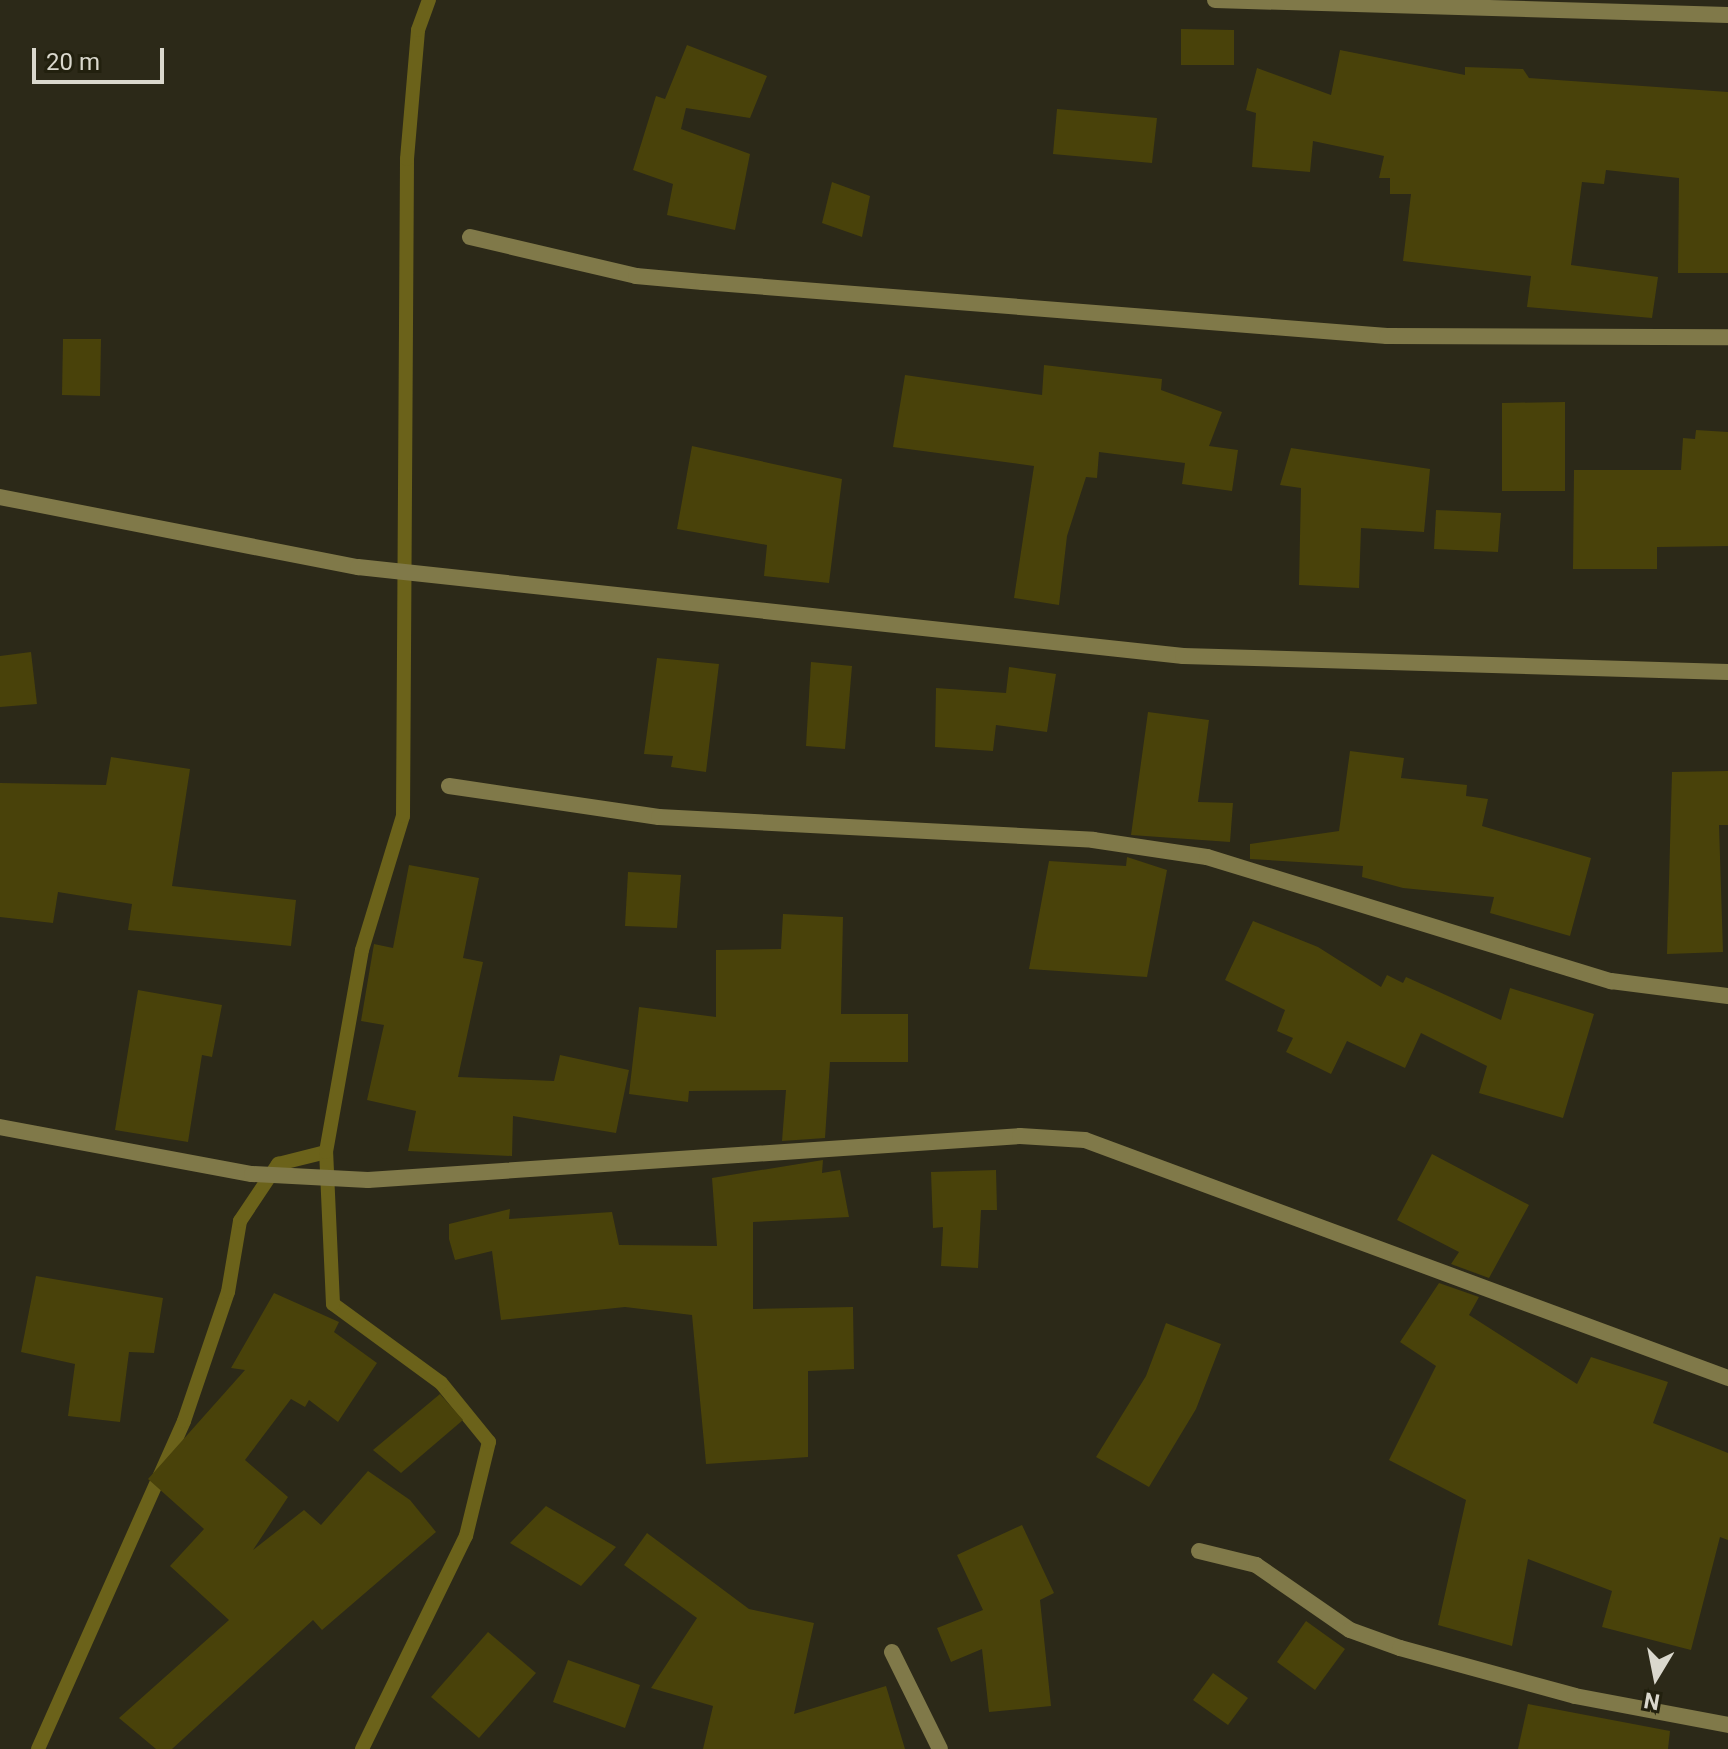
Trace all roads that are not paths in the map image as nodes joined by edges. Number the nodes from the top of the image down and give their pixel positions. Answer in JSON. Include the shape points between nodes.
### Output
{"nodes":[{"id":1,"x":1215,"y":0,"type":"edge"},
{"id":2,"x":1728,"y":15,"type":"edge"},
{"id":3,"x":470,"y":237,"type":"dead end"},
{"id":4,"x":1728,"y":337,"type":"edge"},
{"id":5,"x":0,"y":497,"type":"edge"},
{"id":6,"x":1728,"y":672,"type":"edge"},
{"id":7,"x":449,"y":786,"type":"dead end"},
{"id":8,"x":1728,"y":996,"type":"edge"},
{"id":9,"x":0,"y":1127,"type":"edge"},
{"id":10,"x":1728,"y":1378,"type":"edge"},
{"id":11,"x":1199,"y":1551,"type":"dead end"},
{"id":12,"x":892,"y":1652,"type":"dead end"},
{"id":13,"x":1728,"y":1725,"type":"edge"},
{"id":14,"x":940,"y":1749,"type":"edge"}],
"edges":[{"from":1,"to":2,"type":"street"},
{"from":3,"to":4,"type":"street","via":[[636,276],[719,283],[1387,336]]},
{"from":5,"to":6,"type":"street","via":[[358,567],[1183,656]]},
{"from":7,"to":8,"type":"street","via":[[659,817],[1093,840],[1207,857],[1611,981]]},
{"from":9,"to":10,"type":"street","via":[[252,1174],[368,1180],[1020,1136],[1085,1140]]},
{"from":11,"to":13,"type":"street","via":[[1256,1565],[1350,1630],[1400,1648],[1575,1696]]},
{"from":12,"to":14,"type":"street"}]}
